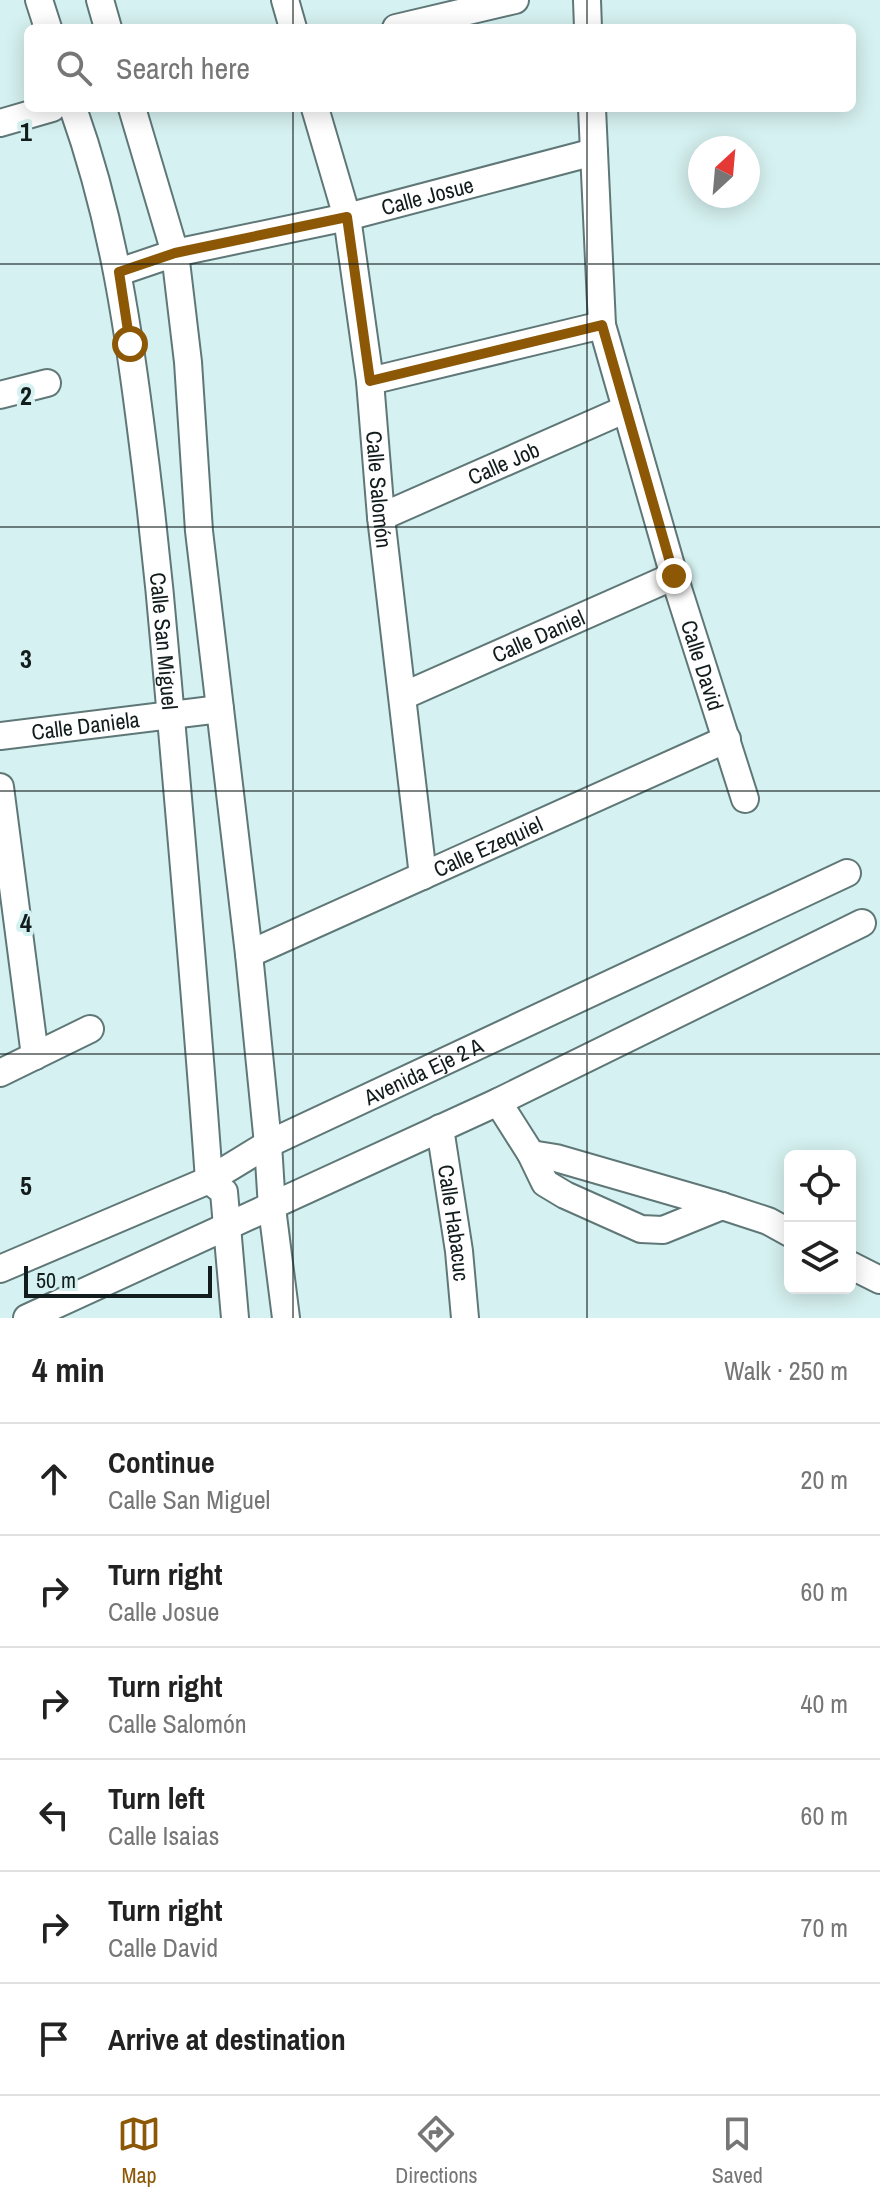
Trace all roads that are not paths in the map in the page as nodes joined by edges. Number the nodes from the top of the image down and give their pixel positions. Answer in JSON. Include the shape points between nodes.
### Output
{"nodes":[{"id":1,"x":39,"y":0,"type":"edge"},
{"id":2,"x":100,"y":0,"type":"edge"},
{"id":3,"x":285,"y":0,"type":"edge"},
{"id":4,"x":515,"y":0,"type":"edge"},
{"id":5,"x":587,"y":0,"type":"edge"},
{"id":6,"x":47,"y":24,"type":"edge"},
{"id":7,"x":107,"y":24,"type":"edge"},
{"id":8,"x":292,"y":24,"type":"edge"},
{"id":9,"x":413,"y":24,"type":"edge"},
{"id":10,"x":588,"y":24,"type":"edge"},
{"id":11,"x":38,"y":112,"type":"edge"},
{"id":12,"x":74,"y":112,"type":"edge"},
{"id":13,"x":133,"y":112,"type":"edge"},
{"id":14,"x":316,"y":112,"type":"edge"},
{"id":15,"x":592,"y":112,"type":"edge"},
{"id":16,"x":0,"y":123,"type":"edge"},
{"id":17,"x":594,"y":152,"type":"junction"},
{"id":18,"x":347,"y":217,"type":"junction"},
{"id":19,"x":175,"y":253,"type":"junction"},
{"id":20,"x":119,"y":272,"type":"junction"},
{"id":21,"x":602,"y":325,"type":"junction"},
{"id":22,"x":370,"y":381,"type":"junction"},
{"id":23,"x":47,"y":383,"type":"dead end"},
{"id":24,"x":0,"y":395,"type":"edge"},
{"id":25,"x":626,"y":409,"type":"junction"},
{"id":26,"x":381,"y":517,"type":"junction"},
{"id":27,"x":674,"y":576,"type":"junction"},
{"id":28,"x":403,"y":696,"type":"junction"},
{"id":29,"x":220,"y":709,"type":"junction"},
{"id":30,"x":171,"y":717,"type":"junction"},
{"id":31,"x":0,"y":736,"type":"edge"},
{"id":32,"x":727,"y":739,"type":"junction"},
{"id":33,"x":0,"y":787,"type":"edge"},
{"id":34,"x":745,"y":799,"type":"dead end"},
{"id":35,"x":847,"y":873,"type":"dead end"},
{"id":36,"x":423,"y":876,"type":"junction"},
{"id":37,"x":862,"y":923,"type":"dead end"},
{"id":38,"x":249,"y":954,"type":"junction"},
{"id":39,"x":90,"y":1029,"type":"dead end"},
{"id":40,"x":35,"y":1056,"type":"junction"},
{"id":41,"x":0,"y":1073,"type":"edge"},
{"id":42,"x":498,"y":1102,"type":"junction"},
{"id":43,"x":440,"y":1128,"type":"junction"},
{"id":44,"x":268,"y":1144,"type":"junction"},
{"id":45,"x":531,"y":1154,"type":"junction"},
{"id":46,"x":209,"y":1180,"type":"junction"},
{"id":47,"x":722,"y":1206,"type":"junction"},
{"id":48,"x":272,"y":1208,"type":"junction"},
{"id":49,"x":229,"y":1225,"type":"junction"},
{"id":50,"x":784,"y":1230,"type":"edge"},
{"id":51,"x":856,"y":1268,"type":"edge"},
{"id":52,"x":0,"y":1269,"type":"edge"},
{"id":53,"x":880,"y":1280,"type":"edge"},
{"id":54,"x":27,"y":1318,"type":"edge"},
{"id":55,"x":235,"y":1318,"type":"edge"},
{"id":56,"x":286,"y":1318,"type":"edge"},
{"id":57,"x":465,"y":1318,"type":"edge"}],
"edges":[{"from":1,"to":6,"type":"street"},
{"from":2,"to":7,"type":"street"},
{"from":3,"to":8,"type":"street"},
{"from":4,"to":9,"type":"street"},
{"from":5,"to":10,"type":"street"},
{"from":11,"to":16,"type":"street"},
{"from":12,"to":20,"type":"street","name":"Calle San Miguel"},
{"from":13,"to":19,"type":"street","name":"Calle San Miguel"},
{"from":14,"to":18,"type":"street","name":"Calle Salomón"},
{"from":15,"to":17,"type":"street","name":"Calle David"},
{"from":17,"to":18,"type":"street","name":"Calle Josue"},
{"from":17,"to":21,"type":"street","name":"Calle David"},
{"from":18,"to":19,"type":"street","name":"Calle Josue"},
{"from":18,"to":22,"type":"street","name":"Calle Salomón"},
{"from":19,"to":20,"type":"street","name":"Calle Josue"},
{"from":19,"to":29,"type":"street","name":"Calle San Miguel"},
{"from":20,"to":30,"type":"street","name":"Calle San Miguel","via":[[157,554]]},
{"from":21,"to":22,"type":"street"},
{"from":21,"to":25,"type":"street","name":"Calle David"},
{"from":22,"to":26,"type":"street","name":"Calle Salomón"},
{"from":23,"to":24,"type":"street"},
{"from":25,"to":26,"type":"street","name":"Calle Job"},
{"from":25,"to":27,"type":"street","name":"Calle David"},
{"from":26,"to":28,"type":"street","name":"Calle Salomón"},
{"from":27,"to":28,"type":"street","name":"Calle Daniel"},
{"from":27,"to":32,"type":"street","name":"Calle David"},
{"from":28,"to":36,"type":"street","name":"Calle Salomón"},
{"from":29,"to":30,"type":"street","name":"Calle Daniela"},
{"from":29,"to":38,"type":"street","name":"Calle San Miguel"},
{"from":30,"to":31,"type":"street","name":"Calle Daniela"},
{"from":30,"to":46,"type":"street","name":"Calle San Miguel"},
{"from":32,"to":34,"type":"street","name":"Calle David"},
{"from":32,"to":36,"type":"street","name":"Calle Ezequiel"},
{"from":33,"to":40,"type":"street"},
{"from":35,"to":44,"type":"street","name":"Avenida Eje 2 A"},
{"from":36,"to":38,"type":"street","name":"Calle Ezequiel"},
{"from":37,"to":42,"type":"street"},
{"from":38,"to":44,"type":"street","name":"Calle San Miguel"},
{"from":39,"to":40,"type":"street"},
{"from":40,"to":41,"type":"street"},
{"from":42,"to":43,"type":"street"},
{"from":42,"to":45,"type":"street"},
{"from":43,"to":48,"type":"street"},
{"from":43,"to":57,"type":"street","name":"Calle Habacuc"},
{"from":44,"to":46,"type":"street","name":"Avenida Eje 2 A"},
{"from":44,"to":48,"type":"street","name":"Calle San Miguel"},
{"from":45,"to":47,"type":"street"},
{"from":45,"to":47,"type":"street","via":[[545,1183],[641,1229],[663,1230]]},
{"from":46,"to":49,"type":"street","via":[[224,1192]]},
{"from":46,"to":52,"type":"street","name":"Avenida Eje 2 A"},
{"from":47,"to":50,"type":"street"},
{"from":48,"to":49,"type":"street"},
{"from":48,"to":56,"type":"street","name":"Calle San Miguel"},
{"from":49,"to":54,"type":"street"},
{"from":49,"to":55,"type":"street"},
{"from":51,"to":53,"type":"street"}]}
